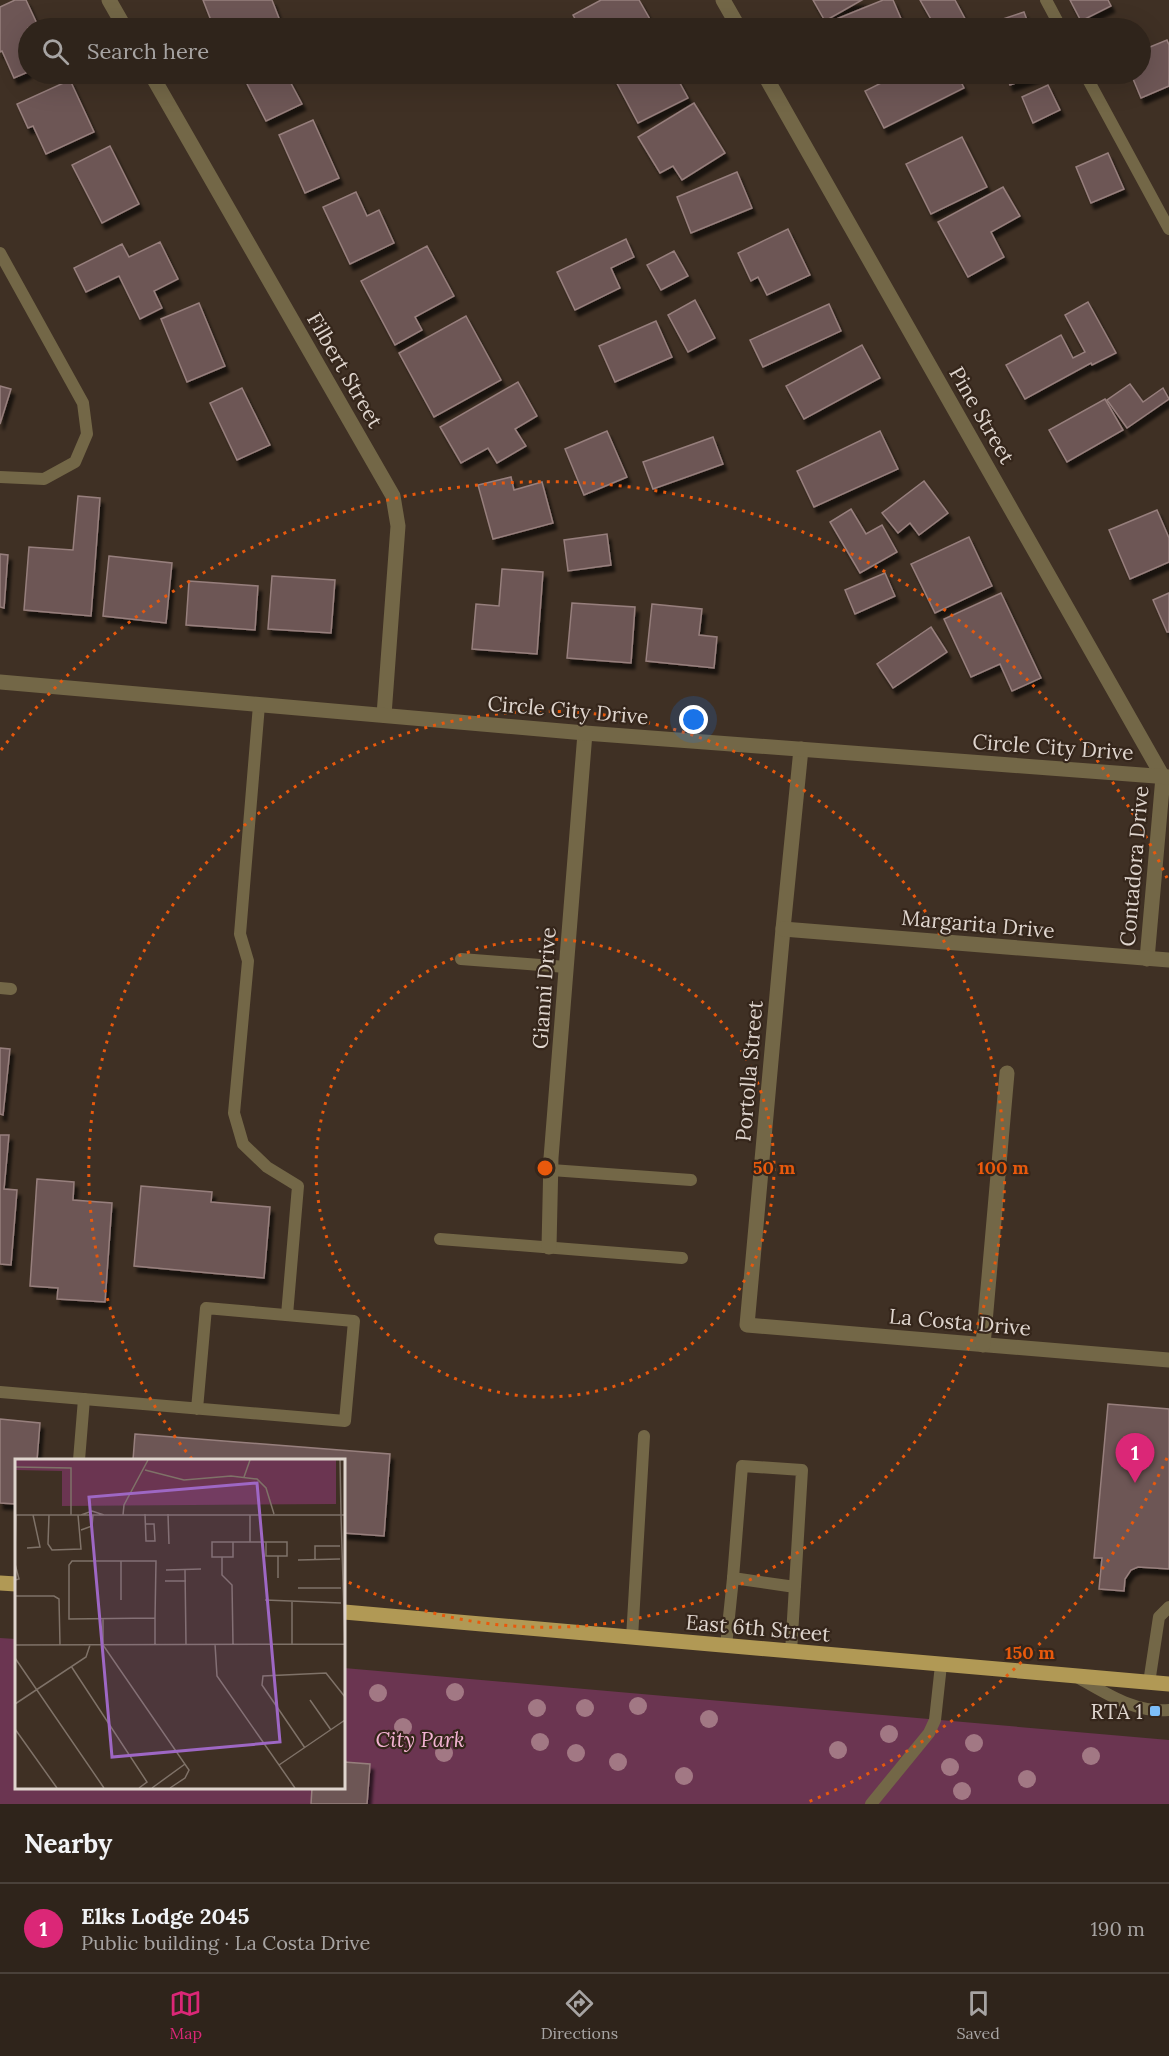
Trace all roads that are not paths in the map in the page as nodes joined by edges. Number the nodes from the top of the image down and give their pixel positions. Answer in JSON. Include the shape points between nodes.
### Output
{"nodes":[{"id":1,"x":109,"y":0,"type":"edge"},
{"id":2,"x":723,"y":0,"type":"edge"},
{"id":3,"x":1046,"y":0,"type":"edge"},
{"id":4,"x":119,"y":18,"type":"edge"},
{"id":5,"x":733,"y":18,"type":"edge"},
{"id":6,"x":1056,"y":18,"type":"edge"},
{"id":7,"x":157,"y":84,"type":"edge"},
{"id":8,"x":770,"y":84,"type":"edge"},
{"id":9,"x":1090,"y":84,"type":"edge"},
{"id":10,"x":1169,"y":229,"type":"edge"},
{"id":11,"x":0,"y":253,"type":"edge"},
{"id":12,"x":0,"y":477,"type":"edge"},
{"id":13,"x":0,"y":682,"type":"edge"},
{"id":14,"x":259,"y":705,"type":"junction"},
{"id":15,"x":384,"y":715,"type":"junction"},
{"id":16,"x":585,"y":733,"type":"junction"},
{"id":17,"x":801,"y":749,"type":"junction"},
{"id":18,"x":1166,"y":777,"type":"edge"},
{"id":19,"x":783,"y":929,"type":"junction"},
{"id":20,"x":461,"y":959,"type":"dead end"},
{"id":21,"x":1147,"y":959,"type":"junction"},
{"id":22,"x":1169,"y":960,"type":"edge"},
{"id":23,"x":566,"y":967,"type":"junction"},
{"id":24,"x":1007,"y":1073,"type":"dead end"},
{"id":25,"x":551,"y":1170,"type":"junction"},
{"id":26,"x":691,"y":1180,"type":"dead end"},
{"id":27,"x":440,"y":1239,"type":"dead end"},
{"id":28,"x":549,"y":1247,"type":"junction"},
{"id":29,"x":682,"y":1258,"type":"dead end"},
{"id":30,"x":286,"y":1315,"type":"junction"},
{"id":31,"x":747,"y":1325,"type":"joint"},
{"id":32,"x":983,"y":1345,"type":"junction"},
{"id":33,"x":1169,"y":1360,"type":"edge"},
{"id":34,"x":0,"y":1392,"type":"edge"},
{"id":35,"x":84,"y":1399,"type":"junction"},
{"id":36,"x":197,"y":1409,"type":"junction"},
{"id":37,"x":644,"y":1436,"type":"dead end"},
{"id":38,"x":79,"y":1459,"type":"edge"},
{"id":39,"x":733,"y":1578,"type":"junction"},
{"id":40,"x":0,"y":1582,"type":"edge"},
{"id":41,"x":15,"y":1584,"type":"edge"},
{"id":42,"x":795,"y":1587,"type":"junction"},
{"id":43,"x":1169,"y":1607,"type":"edge"},
{"id":44,"x":345,"y":1612,"type":"edge"},
{"id":45,"x":632,"y":1638,"type":"junction"},
{"id":46,"x":726,"y":1646,"type":"junction"},
{"id":47,"x":791,"y":1652,"type":"junction"},
{"id":48,"x":941,"y":1665,"type":"junction"},
{"id":49,"x":1076,"y":1676,"type":"junction"},
{"id":50,"x":1149,"y":1683,"type":"junction"},
{"id":51,"x":1169,"y":1684,"type":"edge"},
{"id":52,"x":1169,"y":1710,"type":"edge"},
{"id":53,"x":871,"y":1804,"type":"edge"}],
"edges":[{"from":1,"to":4,"type":"street"},
{"from":2,"to":5,"type":"street"},
{"from":3,"to":6,"type":"lane"},
{"from":7,"to":15,"type":"street","name":"Filbert Street","via":[[393,496],[398,526]]},
{"from":8,"to":18,"type":"street","name":"Pine Street"},
{"from":9,"to":10,"type":"lane"},
{"from":11,"to":12,"type":"lane","via":[[83,403],[87,434],[75,462],[44,478]]},
{"from":13,"to":14,"type":"street","name":"Circle City Drive"},
{"from":14,"to":15,"type":"street","name":"Circle City Drive"},
{"from":14,"to":30,"type":"lane","via":[[240,934],[248,961],[234,1113],[243,1144],[267,1167],[298,1186]]},
{"from":15,"to":16,"type":"street","name":"Circle City Drive"},
{"from":16,"to":17,"type":"street","name":"Circle City Drive"},
{"from":16,"to":23,"type":"street","name":"Gianni Drive"},
{"from":17,"to":18,"type":"street","name":"Circle City Drive"},
{"from":17,"to":19,"type":"street","name":"Portolla Street"},
{"from":18,"to":21,"type":"street","name":"Contadora Drive"},
{"from":19,"to":21,"type":"street","name":"Margarita Drive"},
{"from":19,"to":31,"type":"street","name":"Portolla Street"},
{"from":20,"to":23,"type":"lane"},
{"from":21,"to":22,"type":"street","name":"Margarita Drive"},
{"from":23,"to":25,"type":"street","name":"Gianni Drive"},
{"from":24,"to":32,"type":"street"},
{"from":25,"to":26,"type":"lane"},
{"from":25,"to":28,"type":"street","name":"Gianni Drive"},
{"from":27,"to":28,"type":"lane"},
{"from":28,"to":29,"type":"lane"},
{"from":30,"to":36,"type":"lane","via":[[206,1308]]},
{"from":30,"to":36,"type":"lane","via":[[354,1321],[345,1421]]},
{"from":31,"to":32,"type":"street","name":"La Costa Drive"},
{"from":32,"to":33,"type":"street","name":"La Costa Drive"},
{"from":34,"to":35,"type":"lane"},
{"from":35,"to":36,"type":"lane"},
{"from":35,"to":38,"type":"lane"},
{"from":37,"to":45,"type":"lane"},
{"from":39,"to":42,"type":"lane"},
{"from":39,"to":42,"type":"lane","via":[[742,1466],[802,1470]]},
{"from":39,"to":46,"type":"lane"},
{"from":40,"to":41,"type":"main road"},
{"from":42,"to":47,"type":"lane"},
{"from":43,"to":50,"type":"lane","via":[[1159,1617]]},
{"from":44,"to":45,"type":"main road","name":"East 6th Street"},
{"from":45,"to":46,"type":"main road","name":"East 6th Street"},
{"from":46,"to":47,"type":"main road","name":"East 6th Street"},
{"from":47,"to":48,"type":"main road","name":"East 6th Street"},
{"from":48,"to":49,"type":"main road","name":"East 6th Street"},
{"from":48,"to":53,"type":"lane","via":[[935,1720],[929,1733]]},
{"from":49,"to":50,"type":"main road","name":"East 6th Street"},
{"from":49,"to":52,"type":"lane","via":[[1126,1704],[1146,1710]]},
{"from":50,"to":51,"type":"main road","name":"East 6th Street"}]}
